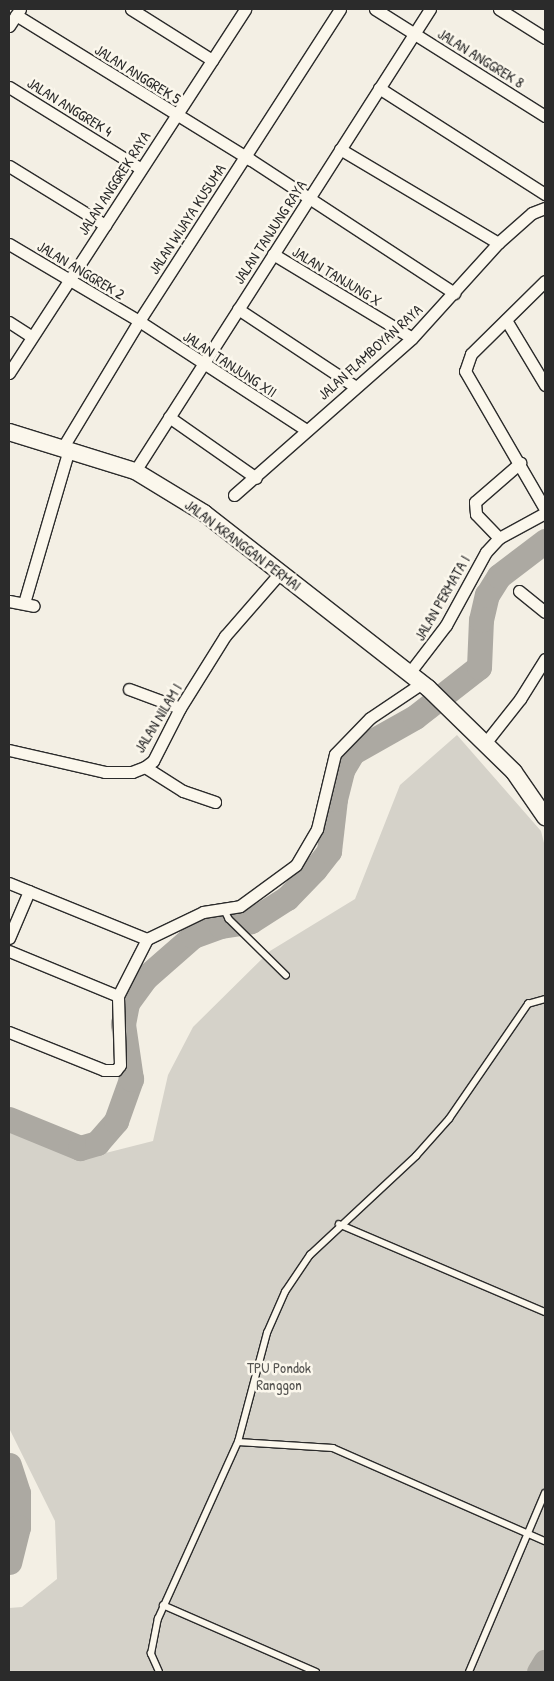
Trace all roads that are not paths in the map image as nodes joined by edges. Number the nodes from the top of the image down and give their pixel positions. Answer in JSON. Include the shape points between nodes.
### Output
{"nodes":[{"id":1,"x":130,"y":9,"type":"edge"},
{"id":2,"x":245,"y":9,"type":"edge"},
{"id":3,"x":340,"y":9,"type":"edge"},
{"id":4,"x":375,"y":9,"type":"edge"},
{"id":5,"x":430,"y":9,"type":"edge"},
{"id":6,"x":499,"y":9,"type":"edge"},
{"id":7,"x":18,"y":12,"type":"edge"},
{"id":8,"x":9,"y":26,"type":"edge"},
{"id":9,"x":414,"y":34,"type":"junction"},
{"id":10,"x":545,"y":38,"type":"edge"},
{"id":11,"x":212,"y":60,"type":"junction"},
{"id":12,"x":9,"y":87,"type":"edge"},
{"id":13,"x":379,"y":88,"type":"junction"},
{"id":14,"x":176,"y":115,"type":"junction"},
{"id":15,"x":545,"y":116,"type":"edge"},
{"id":16,"x":340,"y":148,"type":"junction"},
{"id":17,"x":245,"y":156,"type":"junction"},
{"id":18,"x":9,"y":166,"type":"edge"},
{"id":19,"x":141,"y":169,"type":"junction"},
{"id":20,"x":545,"y":194,"type":"edge"},
{"id":21,"x":309,"y":199,"type":"junction"},
{"id":22,"x":545,"y":208,"type":"edge"},
{"id":23,"x":105,"y":225,"type":"junction"},
{"id":24,"x":498,"y":243,"type":"junction"},
{"id":25,"x":9,"y":244,"type":"edge"},
{"id":26,"x":273,"y":254,"type":"junction"},
{"id":27,"x":68,"y":281,"type":"junction"},
{"id":28,"x":545,"y":281,"type":"edge"},
{"id":29,"x":454,"y":293,"type":"junction"},
{"id":30,"x":238,"y":309,"type":"junction"},
{"id":31,"x":506,"y":320,"type":"junction"},
{"id":32,"x":139,"y":321,"type":"junction"},
{"id":33,"x":9,"y":322,"type":"edge"},
{"id":34,"x":32,"y":337,"type":"junction"},
{"id":35,"x":412,"y":338,"type":"junction"},
{"id":36,"x":202,"y":365,"type":"junction"},
{"id":37,"x":9,"y":373,"type":"edge"},
{"id":38,"x":545,"y":385,"type":"edge"},
{"id":39,"x":356,"y":387,"type":"junction"},
{"id":40,"x":170,"y":417,"type":"junction"},
{"id":41,"x":306,"y":430,"type":"junction"},
{"id":42,"x":9,"y":432,"type":"edge"},
{"id":43,"x":66,"y":448,"type":"junction"},
{"id":44,"x":520,"y":462,"type":"junction"},
{"id":45,"x":135,"y":471,"type":"junction"},
{"id":46,"x":256,"y":478,"type":"junction"},
{"id":47,"x":234,"y":496,"type":"dead end"},
{"id":48,"x":545,"y":511,"type":"edge"},
{"id":49,"x":499,"y":538,"type":"junction"},
{"id":50,"x":280,"y":573,"type":"junction"},
{"id":51,"x":519,"y":591,"type":"dead end"},
{"id":52,"x":9,"y":601,"type":"edge"},
{"id":53,"x":545,"y":612,"type":"edge"},
{"id":54,"x":545,"y":659,"type":"edge"},
{"id":55,"x":540,"y":679,"type":"edge"},
{"id":56,"x":420,"y":681,"type":"junction"},
{"id":57,"x":129,"y":689,"type":"dead end"},
{"id":58,"x":180,"y":708,"type":"junction"},
{"id":59,"x":486,"y":742,"type":"junction"},
{"id":60,"x":9,"y":750,"type":"edge"},
{"id":61,"x":145,"y":767,"type":"junction"},
{"id":62,"x":214,"y":802,"type":"dead end"},
{"id":63,"x":545,"y":817,"type":"edge"},
{"id":64,"x":9,"y":883,"type":"edge"},
{"id":65,"x":29,"y":891,"type":"junction"},
{"id":66,"x":224,"y":907,"type":"junction"},
{"id":67,"x":9,"y":938,"type":"edge"},
{"id":68,"x":146,"y":940,"type":"junction"},
{"id":69,"x":9,"y":951,"type":"edge"},
{"id":70,"x":286,"y":975,"type":"dead end"},
{"id":71,"x":118,"y":996,"type":"junction"},
{"id":72,"x":545,"y":999,"type":"edge"},
{"id":73,"x":9,"y":1032,"type":"edge"},
{"id":74,"x":339,"y":1224,"type":"junction"},
{"id":75,"x":545,"y":1312,"type":"edge"},
{"id":76,"x":238,"y":1442,"type":"junction"},
{"id":77,"x":545,"y":1493,"type":"edge"},
{"id":78,"x":528,"y":1533,"type":"junction"},
{"id":79,"x":545,"y":1541,"type":"edge"},
{"id":80,"x":163,"y":1605,"type":"junction"},
{"id":81,"x":159,"y":1672,"type":"edge"},
{"id":82,"x":316,"y":1672,"type":"edge"},
{"id":83,"x":469,"y":1672,"type":"edge"}],
"edges":[{"from":1,"to":11,"type":"street"},
{"from":2,"to":11,"type":"street","name":"JALAN ANGGREK RAYA"},
{"from":3,"to":17,"type":"street","name":"JALAN WIJAYA KUSUMA"},
{"from":4,"to":9,"type":"street","name":"JALAN ANGGREK 8"},
{"from":5,"to":9,"type":"street","name":"JALAN TANJUNG RAYA"},
{"from":6,"to":10,"type":"street"},
{"from":7,"to":8,"type":"street"},
{"from":7,"to":14,"type":"street","name":"JALAN ANGGREK 5"},
{"from":9,"to":13,"type":"street","name":"JALAN TANJUNG RAYA"},
{"from":9,"to":15,"type":"street","name":"JALAN ANGGREK 8"},
{"from":11,"to":14,"type":"street","name":"JALAN ANGGREK RAYA"},
{"from":12,"to":19,"type":"street","name":"JALAN ANGGREK 4"},
{"from":13,"to":16,"type":"street","name":"JALAN TANJUNG RAYA"},
{"from":13,"to":20,"type":"street"},
{"from":14,"to":17,"type":"street","name":"JALAN ANGGREK 5"},
{"from":14,"to":19,"type":"street","name":"JALAN ANGGREK RAYA"},
{"from":16,"to":21,"type":"street","name":"JALAN TANJUNG RAYA"},
{"from":16,"to":24,"type":"street"},
{"from":17,"to":21,"type":"street","name":"JALAN ANGGREK 5"},
{"from":17,"to":32,"type":"street","name":"JALAN WIJAYA KUSUMA"},
{"from":18,"to":23,"type":"street"},
{"from":19,"to":23,"type":"street","name":"JALAN ANGGREK RAYA"},
{"from":21,"to":26,"type":"street","name":"JALAN TANJUNG RAYA"},
{"from":21,"to":29,"type":"street","name":"JALAN ANGGREK 5"},
{"from":22,"to":24,"type":"street","name":"JALAN FLAMBOYAN RAYA","via":[[532,214]]},
{"from":23,"to":27,"type":"street","name":"JALAN ANGGREK RAYA"},
{"from":24,"to":29,"type":"street","name":"JALAN FLAMBOYAN RAYA"},
{"from":25,"to":27,"type":"street","name":"JALAN ANGGREK 2"},
{"from":26,"to":30,"type":"street","name":"JALAN TANJUNG RAYA"},
{"from":26,"to":35,"type":"street","name":"JALAN TANJUNG X"},
{"from":27,"to":32,"type":"street","name":"JALAN ANGGREK 2"},
{"from":27,"to":34,"type":"street","name":"JALAN ANGGREK RAYA"},
{"from":28,"to":31,"type":"street"},
{"from":29,"to":35,"type":"street","name":"JALAN FLAMBOYAN RAYA"},
{"from":30,"to":36,"type":"street","name":"JALAN TANJUNG RAYA"},
{"from":30,"to":39,"type":"street"},
{"from":31,"to":38,"type":"street"},
{"from":31,"to":44,"type":"street","via":[[471,354],[466,371]]},
{"from":32,"to":36,"type":"street","name":"JALAN TANJUNG XII"},
{"from":32,"to":43,"type":"street","name":"JALAN WIJAYA KUSUMA"},
{"from":33,"to":34,"type":"street"},
{"from":34,"to":37,"type":"street","name":"JALAN ANGGREK RAYA"},
{"from":35,"to":39,"type":"street","name":"JALAN FLAMBOYAN RAYA"},
{"from":36,"to":40,"type":"street","name":"JALAN TANJUNG RAYA"},
{"from":36,"to":41,"type":"street","name":"JALAN TANJUNG XII"},
{"from":39,"to":41,"type":"street","name":"JALAN FLAMBOYAN RAYA"},
{"from":40,"to":45,"type":"street","name":"JALAN TANJUNG RAYA"},
{"from":40,"to":46,"type":"street"},
{"from":41,"to":46,"type":"street","name":"JALAN FLAMBOYAN RAYA"},
{"from":42,"to":43,"type":"street","name":"JALAN KRANGGAN PERMAI"},
{"from":43,"to":45,"type":"street","name":"JALAN KRANGGAN PERMAI"},
{"from":43,"to":52,"type":"street","name":"JALAN WIJAYA KUSUMA","via":[[29,605]]},
{"from":44,"to":48,"type":"street"},
{"from":44,"to":49,"type":"street","via":[[475,502],[476,514]]},
{"from":45,"to":50,"type":"street","name":"JALAN KRANGGAN PERMAI","via":[[204,513]]},
{"from":46,"to":47,"type":"street","name":"JALAN FLAMBOYAN RAYA"},
{"from":48,"to":49,"type":"street","name":"JALAN PERMATA I"},
{"from":49,"to":56,"type":"street","name":"JALAN PERMATA I","via":[[472,573]]},
{"from":50,"to":56,"type":"street","name":"JALAN KRANGGAN PERMAI"},
{"from":50,"to":58,"type":"street","name":"JALAN NILAM I","via":[[225,636]]},
{"from":51,"to":53,"type":"street"},
{"from":54,"to":55,"type":"street"},
{"from":55,"to":59,"type":"street"},
{"from":56,"to":59,"type":"street","name":"JALAN KRANGGAN PERMAI"},
{"from":56,"to":66,"type":"street","name":"JALAN PERMATA I","via":[[370,718],[335,754],[317,829],[296,865],[240,906]]},
{"from":57,"to":58,"type":"street"},
{"from":58,"to":61,"type":"street","name":"JALAN NILAM I","via":[[152,761]]},
{"from":59,"to":63,"type":"street","name":"JALAN KRANGGAN PERMAI","via":[[514,772]]},
{"from":60,"to":61,"type":"street","name":"JALAN NILAM I","via":[[105,772],[132,772]]},
{"from":61,"to":62,"type":"street","via":[[183,791]]},
{"from":64,"to":65,"type":"street"},
{"from":65,"to":67,"type":"street"},
{"from":65,"to":68,"type":"street"},
{"from":66,"to":68,"type":"street","name":"JALAN PERMATA I","via":[[202,912]]},
{"from":66,"to":70,"type":"lane","via":[[229,919]]},
{"from":68,"to":71,"type":"street"},
{"from":69,"to":71,"type":"street"},
{"from":71,"to":73,"type":"street","via":[[120,1065],[116,1070],[104,1070]]},
{"from":72,"to":74,"type":"lane","via":[[528,1004],[449,1119],[416,1156]]},
{"from":74,"to":75,"type":"lane"},
{"from":74,"to":76,"type":"lane","via":[[310,1255],[285,1292],[267,1333]]},
{"from":76,"to":78,"type":"lane","via":[[333,1448]]},
{"from":76,"to":80,"type":"lane"},
{"from":77,"to":78,"type":"lane"},
{"from":78,"to":79,"type":"lane"},
{"from":78,"to":83,"type":"lane"},
{"from":80,"to":81,"type":"lane","via":[[151,1654]]},
{"from":80,"to":82,"type":"lane"}]}
